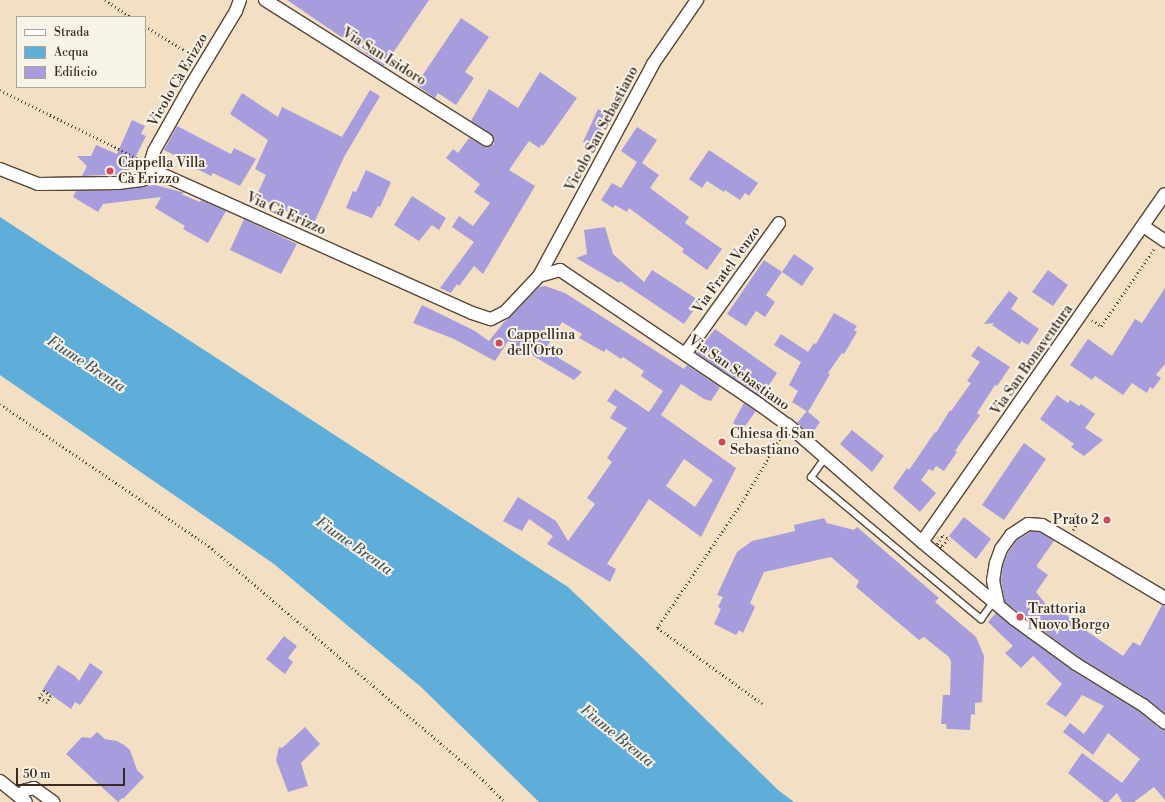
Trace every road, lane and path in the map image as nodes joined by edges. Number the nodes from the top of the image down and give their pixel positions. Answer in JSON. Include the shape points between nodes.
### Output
{"nodes":[{"id":1,"x":105,"y":0,"type":"edge"},
{"id":2,"x":240,"y":0,"type":"edge"},
{"id":3,"x":265,"y":0,"type":"edge"},
{"id":4,"x":697,"y":0,"type":"edge"},
{"id":5,"x":129,"y":16,"type":"edge"},
{"id":6,"x":146,"y":27,"type":"edge"},
{"id":7,"x":205,"y":62,"type":"junction"},
{"id":8,"x":0,"y":90,"type":"edge"},
{"id":9,"x":487,"y":140,"type":"dead end"},
{"id":10,"x":150,"y":164,"type":"junction"},
{"id":11,"x":0,"y":169,"type":"edge"},
{"id":12,"x":159,"y":173,"type":"junction"},
{"id":13,"x":1165,"y":194,"type":"edge"},
{"id":14,"x":778,"y":223,"type":"dead end"},
{"id":15,"x":1143,"y":226,"type":"junction"},
{"id":16,"x":1161,"y":243,"type":"edge"},
{"id":17,"x":539,"y":276,"type":"junction"},
{"id":18,"x":1083,"y":314,"type":"junction"},
{"id":19,"x":685,"y":354,"type":"junction"},
{"id":20,"x":0,"y":404,"type":"edge"},
{"id":21,"x":788,"y":425,"type":"junction"},
{"id":22,"x":825,"y":458,"type":"junction"},
{"id":23,"x":1075,"y":510,"type":"dead end"},
{"id":24,"x":1067,"y":541,"type":"junction"},
{"id":25,"x":922,"y":542,"type":"junction"},
{"id":26,"x":1165,"y":598,"type":"edge"},
{"id":27,"x":996,"y":603,"type":"junction"},
{"id":28,"x":44,"y":690,"type":"joint"},
{"id":29,"x":762,"y":704,"type":"dead end"},
{"id":30,"x":1165,"y":724,"type":"edge"},
{"id":31,"x":0,"y":781,"type":"edge"},
{"id":32,"x":23,"y":799,"type":"edge"},
{"id":33,"x":53,"y":802,"type":"edge"},
{"id":34,"x":505,"y":802,"type":"edge"}],
"edges":[{"from":1,"to":5,"type":"path"},
{"from":2,"to":7,"type":"street","name":"Vicolo Cà Erizzo","via":[[236,12]]},
{"from":3,"to":9,"type":"street","name":"Via San Isidoro"},
{"from":4,"to":17,"type":"street","name":"Vicolo San Sebastiano","via":[[653,64]]},
{"from":6,"to":7,"type":"path"},
{"from":7,"to":10,"type":"street","name":"Vicolo Cà Erizzo","via":[[154,151]]},
{"from":8,"to":10,"type":"path"},
{"from":10,"to":12,"type":"street"},
{"from":11,"to":12,"type":"street","via":[[38,184],[118,183],[142,180]]},
{"from":12,"to":17,"type":"street","name":"Via Cà Erizzo","via":[[472,313],[491,319],[505,312]]},
{"from":13,"to":15,"type":"street","name":"Via San Bonaventura"},
{"from":14,"to":19,"type":"street","name":"Via Fratel Venzo"},
{"from":15,"to":16,"type":"street"},
{"from":15,"to":18,"type":"street","name":"Via San Bonaventura"},
{"from":16,"to":18,"type":"path","via":[[1101,326]]},
{"from":17,"to":19,"type":"street","name":"Via San Sebastiano","via":[[560,270]]},
{"from":18,"to":25,"type":"street","name":"Via San Bonaventura"},
{"from":19,"to":21,"type":"street","name":"Via San Sebastiano"},
{"from":20,"to":34,"type":"path","via":[[209,546],[480,777]]},
{"from":21,"to":22,"type":"street","name":"Via San Sebastiano"},
{"from":21,"to":29,"type":"path","via":[[742,502],[657,628]]},
{"from":22,"to":25,"type":"street","name":"Via San Sebastiano"},
{"from":22,"to":27,"type":"lane","via":[[811,477],[981,619]]},
{"from":23,"to":24,"type":"path","via":[[1077,522]]},
{"from":24,"to":26,"type":"street"},
{"from":24,"to":27,"type":"street","via":[[1042,525],[1028,524],[1011,535],[1001,549],[996,563],[993,581]]},
{"from":25,"to":27,"type":"street","name":"Via San Sebastiano"},
{"from":27,"to":30,"type":"street","name":"Via San Sebastiano","via":[[1045,643],[1143,705]]},
{"from":28,"to":28,"type":"path","via":[[51,696],[47,703],[39,698]]},
{"from":31,"to":32,"type":"street"},
{"from":32,"to":33,"type":"street","via":[[26,790],[34,788]]}]}
